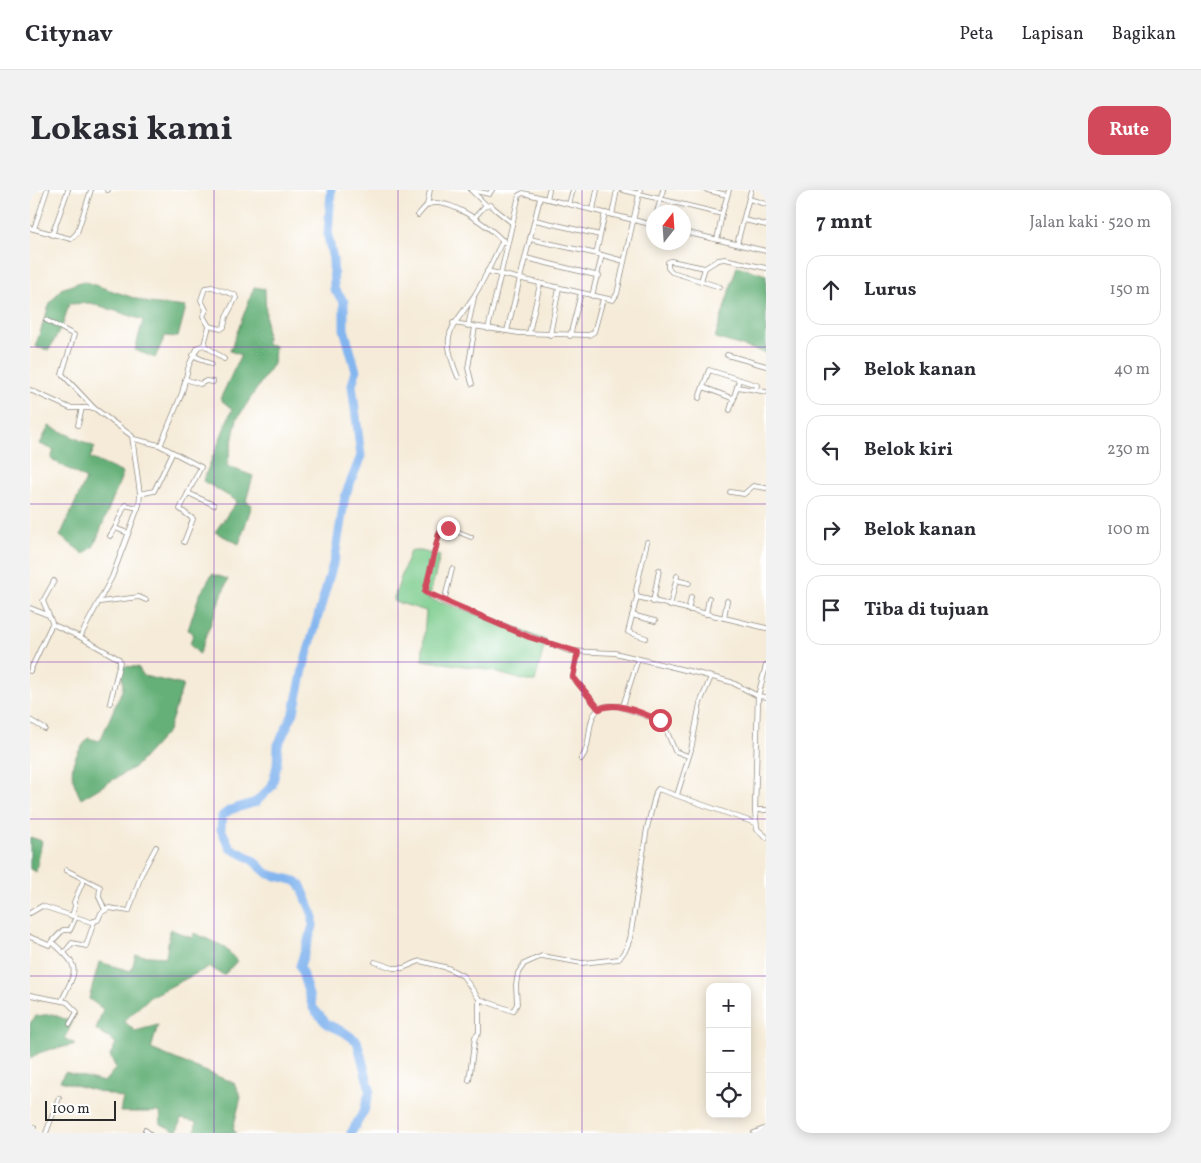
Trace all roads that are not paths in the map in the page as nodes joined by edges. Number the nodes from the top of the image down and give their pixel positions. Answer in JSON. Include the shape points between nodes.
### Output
{"nodes":[{"id":1,"x":47,"y":190,"type":"edge"},
{"id":2,"x":68,"y":190,"type":"edge"},
{"id":3,"x":91,"y":190,"type":"edge"},
{"id":4,"x":430,"y":190,"type":"edge"},
{"id":5,"x":471,"y":190,"type":"edge"},
{"id":6,"x":492,"y":190,"type":"edge"},
{"id":7,"x":549,"y":190,"type":"edge"},
{"id":8,"x":573,"y":190,"type":"edge"},
{"id":9,"x":597,"y":190,"type":"edge"},
{"id":10,"x":617,"y":190,"type":"edge"},
{"id":11,"x":623,"y":190,"type":"edge"},
{"id":12,"x":663,"y":190,"type":"edge"},
{"id":13,"x":707,"y":190,"type":"edge"},
{"id":14,"x":751,"y":190,"type":"edge"},
{"id":15,"x":524,"y":192,"type":"edge"},
{"id":16,"x":640,"y":192,"type":"edge"},
{"id":17,"x":728,"y":192,"type":"edge"},
{"id":18,"x":540,"y":198,"type":"junction"},
{"id":19,"x":547,"y":199,"type":"junction"},
{"id":20,"x":749,"y":199,"type":"junction"},
{"id":21,"x":660,"y":200,"type":"junction"},
{"id":22,"x":569,"y":204,"type":"junction"},
{"id":23,"x":766,"y":204,"type":"edge"},
{"id":24,"x":427,"y":205,"type":"junction"},
{"id":25,"x":486,"y":205,"type":"junction"},
{"id":26,"x":659,"y":205,"type":"edge"},
{"id":27,"x":593,"y":210,"type":"junction"},
{"id":28,"x":605,"y":214,"type":"junction"},
{"id":29,"x":722,"y":214,"type":"junction"},
{"id":30,"x":418,"y":215,"type":"dead end"},
{"id":31,"x":612,"y":215,"type":"junction"},
{"id":32,"x":474,"y":218,"type":"junction"},
{"id":33,"x":535,"y":220,"type":"junction"},
{"id":34,"x":633,"y":220,"type":"junction"},
{"id":35,"x":744,"y":220,"type":"junction"},
{"id":36,"x":511,"y":222,"type":"junction"},
{"id":37,"x":646,"y":223,"type":"edge"},
{"id":38,"x":766,"y":225,"type":"edge"},
{"id":39,"x":32,"y":229,"type":"edge"},
{"id":40,"x":691,"y":234,"type":"edge"},
{"id":41,"x":52,"y":235,"type":"junction"},
{"id":42,"x":600,"y":235,"type":"junction"},
{"id":43,"x":530,"y":239,"type":"junction"},
{"id":44,"x":503,"y":240,"type":"junction"},
{"id":45,"x":717,"y":240,"type":"junction"},
{"id":46,"x":506,"y":244,"type":"junction"},
{"id":47,"x":737,"y":244,"type":"junction"},
{"id":48,"x":766,"y":251,"type":"edge"},
{"id":49,"x":596,"y":254,"type":"junction"},
{"id":50,"x":602,"y":255,"type":"junction"},
{"id":51,"x":526,"y":258,"type":"junction"},
{"id":52,"x":624,"y":260,"type":"junction"},
{"id":53,"x":705,"y":268,"type":"junction"},
{"id":54,"x":766,"y":268,"type":"edge"},
{"id":55,"x":487,"y":271,"type":"junction"},
{"id":56,"x":499,"y":275,"type":"junction"},
{"id":57,"x":598,"y":276,"type":"junction"},
{"id":58,"x":521,"y":280,"type":"junction"},
{"id":59,"x":700,"y":281,"type":"junction"},
{"id":60,"x":540,"y":284,"type":"junction"},
{"id":61,"x":720,"y":287,"type":"dead end"},
{"id":62,"x":559,"y":288,"type":"junction"},
{"id":63,"x":581,"y":293,"type":"junction"},
{"id":64,"x":474,"y":296,"type":"junction"},
{"id":65,"x":592,"y":296,"type":"junction"},
{"id":66,"x":603,"y":299,"type":"junction"},
{"id":67,"x":46,"y":320,"type":"dead end"},
{"id":68,"x":453,"y":323,"type":"junction"},
{"id":69,"x":209,"y":326,"type":"junction"},
{"id":70,"x":468,"y":326,"type":"junction"},
{"id":71,"x":475,"y":327,"type":"junction"},
{"id":72,"x":488,"y":329,"type":"junction"},
{"id":73,"x":507,"y":331,"type":"junction"},
{"id":74,"x":529,"y":333,"type":"junction"},
{"id":75,"x":550,"y":335,"type":"junction"},
{"id":76,"x":570,"y":336,"type":"junction"},
{"id":77,"x":204,"y":345,"type":"junction"},
{"id":78,"x":193,"y":355,"type":"junction"},
{"id":79,"x":727,"y":355,"type":"dead end"},
{"id":80,"x":224,"y":359,"type":"dead end"},
{"id":81,"x":211,"y":364,"type":"dead end"},
{"id":82,"x":766,"y":366,"type":"edge"},
{"id":83,"x":458,"y":376,"type":"dead end"},
{"id":84,"x":186,"y":379,"type":"junction"},
{"id":85,"x":738,"y":380,"type":"junction"},
{"id":86,"x":213,"y":382,"type":"dead end"},
{"id":87,"x":472,"y":384,"type":"dead end"},
{"id":88,"x":703,"y":387,"type":"junction"},
{"id":89,"x":737,"y":387,"type":"junction"},
{"id":90,"x":30,"y":390,"type":"edge"},
{"id":91,"x":756,"y":390,"type":"junction"},
{"id":92,"x":766,"y":392,"type":"edge"},
{"id":93,"x":699,"y":398,"type":"dead end"},
{"id":94,"x":734,"y":399,"type":"junction"},
{"id":95,"x":82,"y":408,"type":"junction"},
{"id":96,"x":94,"y":408,"type":"junction"},
{"id":97,"x":730,"y":410,"type":"dead end"},
{"id":98,"x":78,"y":425,"type":"dead end"},
{"id":99,"x":134,"y":439,"type":"junction"},
{"id":100,"x":159,"y":445,"type":"junction"},
{"id":101,"x":172,"y":454,"type":"junction"},
{"id":102,"x":766,"y":488,"type":"edge"},
{"id":103,"x":730,"y":492,"type":"dead end"},
{"id":104,"x":140,"y":494,"type":"junction"},
{"id":105,"x":188,"y":494,"type":"junction"},
{"id":106,"x":214,"y":505,"type":"dead end"},
{"id":107,"x":138,"y":508,"type":"junction"},
{"id":108,"x":115,"y":528,"type":"junction"},
{"id":109,"x":128,"y":533,"type":"junction"},
{"id":110,"x":110,"y":536,"type":"dead end"},
{"id":111,"x":471,"y":538,"type":"dead end"},
{"id":112,"x":184,"y":542,"type":"dead end"},
{"id":113,"x":647,"y":542,"type":"dead end"},
{"id":114,"x":452,"y":569,"type":"dead end"},
{"id":115,"x":659,"y":570,"type":"dead end"},
{"id":116,"x":54,"y":580,"type":"dead end"},
{"id":117,"x":689,"y":583,"type":"dead end"},
{"id":118,"x":691,"y":597,"type":"dead end"},
{"id":119,"x":636,"y":598,"type":"junction"},
{"id":120,"x":709,"y":598,"type":"dead end"},
{"id":121,"x":146,"y":600,"type":"dead end"},
{"id":122,"x":727,"y":601,"type":"dead end"},
{"id":123,"x":100,"y":602,"type":"junction"},
{"id":124,"x":444,"y":602,"type":"junction"},
{"id":125,"x":653,"y":602,"type":"junction"},
{"id":126,"x":670,"y":606,"type":"junction"},
{"id":127,"x":30,"y":608,"type":"edge"},
{"id":128,"x":688,"y":610,"type":"junction"},
{"id":129,"x":706,"y":614,"type":"junction"},
{"id":130,"x":48,"y":615,"type":"junction"},
{"id":131,"x":632,"y":615,"type":"junction"},
{"id":132,"x":724,"y":618,"type":"junction"},
{"id":133,"x":655,"y":620,"type":"dead end"},
{"id":134,"x":53,"y":625,"type":"junction"},
{"id":135,"x":766,"y":628,"type":"edge"},
{"id":136,"x":80,"y":637,"type":"junction"},
{"id":137,"x":646,"y":638,"type":"dead end"},
{"id":138,"x":578,"y":652,"type":"junction"},
{"id":139,"x":638,"y":659,"type":"junction"},
{"id":140,"x":766,"y":666,"type":"edge"},
{"id":141,"x":30,"y":671,"type":"edge"},
{"id":142,"x":711,"y":677,"type":"junction"},
{"id":143,"x":758,"y":696,"type":"junction"},
{"id":144,"x":766,"y":697,"type":"edge"},
{"id":145,"x":110,"y":703,"type":"dead end"},
{"id":146,"x":621,"y":707,"type":"junction"},
{"id":147,"x":599,"y":709,"type":"junction"},
{"id":148,"x":30,"y":720,"type":"edge"},
{"id":149,"x":45,"y":729,"type":"dead end"},
{"id":150,"x":688,"y":756,"type":"junction"},
{"id":151,"x":581,"y":759,"type":"dead end"},
{"id":152,"x":678,"y":795,"type":"junction"},
{"id":153,"x":755,"y":810,"type":"junction"},
{"id":154,"x":766,"y":810,"type":"edge"},
{"id":155,"x":755,"y":823,"type":"junction"},
{"id":156,"x":766,"y":837,"type":"edge"},
{"id":157,"x":156,"y":847,"type":"dead end"},
{"id":158,"x":66,"y":870,"type":"dead end"},
{"id":159,"x":84,"y":879,"type":"junction"},
{"id":160,"x":105,"y":910,"type":"junction"},
{"id":161,"x":30,"y":913,"type":"edge"},
{"id":162,"x":74,"y":917,"type":"junction"},
{"id":163,"x":94,"y":922,"type":"junction"},
{"id":164,"x":30,"y":937,"type":"edge"},
{"id":165,"x":53,"y":943,"type":"junction"},
{"id":166,"x":64,"y":953,"type":"junction"},
{"id":167,"x":375,"y":962,"type":"dead end"},
{"id":168,"x":30,"y":995,"type":"edge"},
{"id":169,"x":479,"y":999,"type":"junction"},
{"id":170,"x":62,"y":1000,"type":"junction"},
{"id":171,"x":70,"y":1024,"type":"dead end"},
{"id":172,"x":469,"y":1080,"type":"dead end"},
{"id":173,"x":59,"y":1098,"type":"dead end"},
{"id":174,"x":34,"y":1127,"type":"dead end"},
{"id":175,"x":766,"y":1128,"type":"edge"},
{"id":176,"x":32,"y":1133,"type":"edge"},
{"id":177,"x":46,"y":1133,"type":"edge"},
{"id":178,"x":754,"y":1133,"type":"edge"}],
"edges":[{"from":1,"to":39,"type":"street"},
{"from":2,"to":41,"type":"street"},
{"from":3,"to":41,"type":"street","via":[[75,237]]},
{"from":4,"to":24,"type":"street"},
{"from":5,"to":6,"type":"street","via":[[489,194]]},
{"from":5,"to":25,"type":"street"},
{"from":7,"to":19,"type":"street"},
{"from":8,"to":22,"type":"street"},
{"from":9,"to":27,"type":"street"},
{"from":10,"to":31,"type":"street"},
{"from":11,"to":16,"type":"street"},
{"from":12,"to":21,"type":"street"},
{"from":13,"to":17,"type":"street"},
{"from":14,"to":20,"type":"street"},
{"from":15,"to":18,"type":"street"},
{"from":15,"to":36,"type":"street","via":[[519,194]]},
{"from":16,"to":21,"type":"street"},
{"from":16,"to":34,"type":"street"},
{"from":17,"to":29,"type":"street"},
{"from":18,"to":19,"type":"street"},
{"from":18,"to":33,"type":"street"},
{"from":19,"to":22,"type":"street"},
{"from":20,"to":23,"type":"street"},
{"from":20,"to":35,"type":"street"},
{"from":21,"to":26,"type":"street"},
{"from":21,"to":29,"type":"street"},
{"from":22,"to":27,"type":"street"},
{"from":24,"to":30,"type":"street"},
{"from":24,"to":32,"type":"street","via":[[461,210]]},
{"from":25,"to":32,"type":"street"},
{"from":25,"to":36,"type":"street"},
{"from":27,"to":28,"type":"street"},
{"from":28,"to":31,"type":"street"},
{"from":28,"to":42,"type":"street"},
{"from":29,"to":45,"type":"street"},
{"from":31,"to":34,"type":"street"},
{"from":32,"to":44,"type":"street"},
{"from":33,"to":42,"type":"street"},
{"from":33,"to":43,"type":"street"},
{"from":34,"to":37,"type":"street"},
{"from":34,"to":52,"type":"street"},
{"from":35,"to":38,"type":"street"},
{"from":35,"to":47,"type":"street"},
{"from":36,"to":46,"type":"street"},
{"from":39,"to":41,"type":"street"},
{"from":40,"to":45,"type":"street"},
{"from":42,"to":49,"type":"street"},
{"from":43,"to":49,"type":"street"},
{"from":43,"to":51,"type":"street"},
{"from":44,"to":46,"type":"street"},
{"from":44,"to":55,"type":"street"},
{"from":45,"to":47,"type":"street"},
{"from":46,"to":56,"type":"street"},
{"from":47,"to":48,"type":"street"},
{"from":49,"to":50,"type":"street"},
{"from":50,"to":52,"type":"street"},
{"from":50,"to":57,"type":"street"},
{"from":51,"to":57,"type":"street"},
{"from":51,"to":58,"type":"street"},
{"from":52,"to":66,"type":"street","via":[[617,294],[613,300]]},
{"from":53,"to":54,"type":"street","via":[[725,258]]},
{"from":53,"to":59,"type":"street"},
{"from":53,"to":59,"type":"street","via":[[668,262],[672,272]]},
{"from":55,"to":56,"type":"street"},
{"from":55,"to":64,"type":"street"},
{"from":56,"to":58,"type":"street"},
{"from":56,"to":72,"type":"street"},
{"from":57,"to":65,"type":"street"},
{"from":58,"to":60,"type":"street"},
{"from":58,"to":73,"type":"street"},
{"from":59,"to":61,"type":"street"},
{"from":60,"to":62,"type":"street"},
{"from":60,"to":74,"type":"street"},
{"from":62,"to":63,"type":"street"},
{"from":62,"to":75,"type":"street"},
{"from":63,"to":65,"type":"street"},
{"from":63,"to":76,"type":"street"},
{"from":64,"to":68,"type":"street"},
{"from":64,"to":70,"type":"street"},
{"from":65,"to":66,"type":"street"},
{"from":66,"to":76,"type":"street","via":[[593,333]]},
{"from":67,"to":96,"type":"street","via":[[74,335],[62,374]]},
{"from":68,"to":70,"type":"street"},
{"from":68,"to":83,"type":"street","via":[[448,342]]},
{"from":69,"to":69,"type":"street","via":[[203,316],[206,310],[201,300],[205,288],[212,287],[235,295],[235,304],[228,312],[224,327]]},
{"from":69,"to":77,"type":"street"},
{"from":70,"to":71,"type":"street"},
{"from":71,"to":72,"type":"street"},
{"from":71,"to":87,"type":"street","via":[[468,368]]},
{"from":72,"to":73,"type":"street"},
{"from":73,"to":74,"type":"street"},
{"from":74,"to":75,"type":"street"},
{"from":75,"to":76,"type":"street"},
{"from":77,"to":78,"type":"street","via":[[198,347]]},
{"from":77,"to":80,"type":"street"},
{"from":78,"to":81,"type":"street"},
{"from":78,"to":84,"type":"street"},
{"from":79,"to":82,"type":"street"},
{"from":84,"to":86,"type":"street","via":[[200,384]]},
{"from":84,"to":100,"type":"street"},
{"from":85,"to":88,"type":"street","via":[[709,370]]},
{"from":85,"to":89,"type":"street"},
{"from":85,"to":91,"type":"street","via":[[756,385]]},
{"from":88,"to":93,"type":"street"},
{"from":88,"to":94,"type":"street"},
{"from":89,"to":91,"type":"street"},
{"from":89,"to":94,"type":"street"},
{"from":90,"to":95,"type":"street","via":[[70,408]]},
{"from":91,"to":92,"type":"street"},
{"from":94,"to":97,"type":"street"},
{"from":95,"to":96,"type":"street"},
{"from":95,"to":98,"type":"street"},
{"from":96,"to":99,"type":"street"},
{"from":99,"to":100,"type":"street"},
{"from":99,"to":104,"type":"street"},
{"from":100,"to":101,"type":"street"},
{"from":101,"to":104,"type":"street","via":[[154,491]]},
{"from":101,"to":105,"type":"street","via":[[201,467]]},
{"from":102,"to":103,"type":"street","via":[[753,486],[744,494]]},
{"from":104,"to":107,"type":"street"},
{"from":105,"to":106,"type":"street"},
{"from":105,"to":112,"type":"street","via":[[180,509],[193,522]]},
{"from":107,"to":108,"type":"street","via":[[125,505]]},
{"from":107,"to":109,"type":"street"},
{"from":108,"to":109,"type":"street"},
{"from":108,"to":110,"type":"street"},
{"from":109,"to":123,"type":"street"},
{"from":111,"to":124,"type":"street","via":[[448,528],[439,534],[425,592]]},
{"from":113,"to":119,"type":"street"},
{"from":114,"to":124,"type":"street"},
{"from":115,"to":125,"type":"street"},
{"from":116,"to":130,"type":"street","via":[[44,599]]},
{"from":117,"to":126,"type":"street","via":[[677,578]]},
{"from":118,"to":128,"type":"street"},
{"from":119,"to":125,"type":"street"},
{"from":119,"to":131,"type":"street"},
{"from":120,"to":129,"type":"street"},
{"from":121,"to":123,"type":"street","via":[[139,597]]},
{"from":122,"to":132,"type":"street"},
{"from":123,"to":136,"type":"street"},
{"from":124,"to":138,"type":"street","via":[[529,637]]},
{"from":125,"to":126,"type":"street"},
{"from":126,"to":128,"type":"street"},
{"from":127,"to":130,"type":"street"},
{"from":128,"to":129,"type":"street"},
{"from":129,"to":132,"type":"street"},
{"from":130,"to":134,"type":"street"},
{"from":131,"to":133,"type":"street"},
{"from":131,"to":137,"type":"street","via":[[628,633]]},
{"from":132,"to":135,"type":"street"},
{"from":134,"to":136,"type":"street"},
{"from":134,"to":141,"type":"street"},
{"from":136,"to":145,"type":"street","via":[[119,659]]},
{"from":138,"to":139,"type":"street","via":[[615,653]]},
{"from":138,"to":147,"type":"street","via":[[573,677]]},
{"from":139,"to":142,"type":"street"},
{"from":139,"to":146,"type":"street","via":[[629,693]]},
{"from":140,"to":143,"type":"street"},
{"from":142,"to":143,"type":"street","via":[[738,684]]},
{"from":142,"to":150,"type":"street","via":[[700,703]]},
{"from":143,"to":144,"type":"street"},
{"from":143,"to":153,"type":"street"},
{"from":146,"to":147,"type":"street"},
{"from":146,"to":150,"type":"street","via":[[663,722],[675,751]]},
{"from":147,"to":151,"type":"street","via":[[590,725],[589,744]]},
{"from":148,"to":149,"type":"street"},
{"from":150,"to":152,"type":"street"},
{"from":152,"to":155,"type":"street"},
{"from":152,"to":169,"type":"street","via":[[662,789],[656,792],[646,828],[630,938],[623,955],[619,959],[582,963],[542,956],[521,968],[516,985],[517,1004],[513,1012]]},
{"from":153,"to":154,"type":"street"},
{"from":153,"to":155,"type":"street"},
{"from":155,"to":156,"type":"street","via":[[760,834]]},
{"from":157,"to":160,"type":"street","via":[[141,875],[129,911]]},
{"from":158,"to":159,"type":"street"},
{"from":159,"to":160,"type":"street","via":[[100,887],[99,897]]},
{"from":159,"to":162,"type":"street","via":[[74,902]]},
{"from":160,"to":163,"type":"street"},
{"from":161,"to":162,"type":"street","via":[[42,906]]},
{"from":162,"to":163,"type":"street"},
{"from":162,"to":165,"type":"street","via":[[70,930],[63,930]]},
{"from":163,"to":166,"type":"street","via":[[86,946],[72,943]]},
{"from":164,"to":165,"type":"street","via":[[45,945]]},
{"from":165,"to":166,"type":"street"},
{"from":166,"to":170,"type":"street","via":[[73,962],[75,973]]},
{"from":167,"to":169,"type":"street","via":[[393,968],[403,968],[420,961],[442,966],[463,976]]},
{"from":168,"to":170,"type":"street"},
{"from":169,"to":172,"type":"street","via":[[479,1033],[475,1037]]},
{"from":170,"to":171,"type":"street","via":[[76,1011]]},
{"from":173,"to":177,"type":"street"},
{"from":174,"to":176,"type":"street"},
{"from":175,"to":178,"type":"street"}]}
